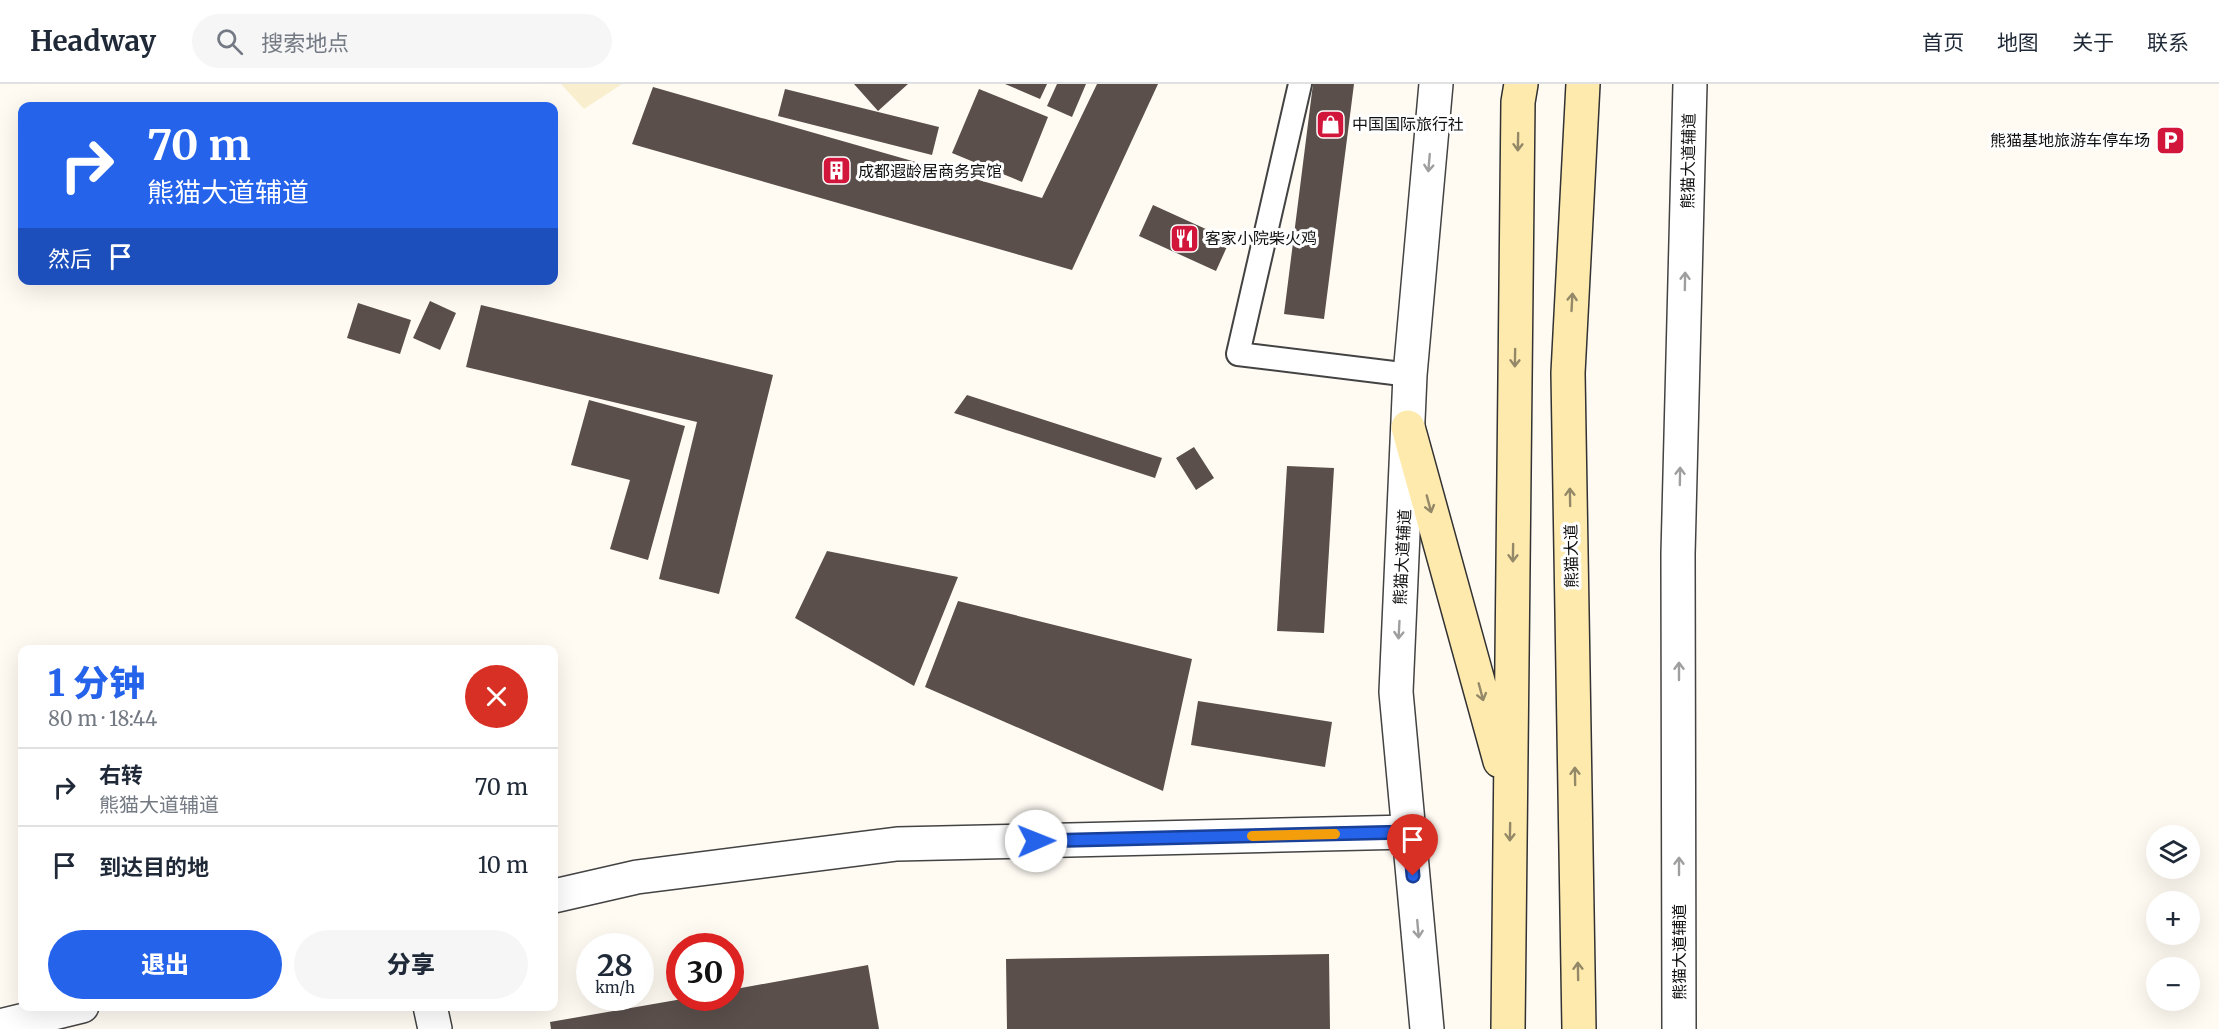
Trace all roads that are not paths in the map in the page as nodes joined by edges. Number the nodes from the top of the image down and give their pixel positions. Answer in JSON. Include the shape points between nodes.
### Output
{"nodes":[{"id":1,"x":1300,"y":84,"type":"edge"},
{"id":2,"x":1436,"y":84,"type":"edge"},
{"id":3,"x":1521,"y":84,"type":"edge"},
{"id":4,"x":1583,"y":84,"type":"edge"},
{"id":5,"x":1690,"y":84,"type":"edge"},
{"id":6,"x":1410,"y":375,"type":"junction"},
{"id":7,"x":1408,"y":427,"type":"junction"},
{"id":8,"x":1510,"y":800,"type":"junction"},
{"id":9,"x":1409,"y":832,"type":"junction"},
{"id":10,"x":558,"y":895,"type":"edge"},
{"id":11,"x":62,"y":1011,"type":"edge"},
{"id":12,"x":431,"y":1011,"type":"edge"},
{"id":13,"x":0,"y":1026,"type":"edge"},
{"id":14,"x":435,"y":1029,"type":"edge"},
{"id":15,"x":1427,"y":1029,"type":"edge"},
{"id":16,"x":1508,"y":1029,"type":"edge"},
{"id":17,"x":1579,"y":1029,"type":"edge"},
{"id":18,"x":1679,"y":1029,"type":"edge"}],
"edges":[{"from":1,"to":6,"type":"lane","via":[[1238,354]]},
{"from":2,"to":6,"type":"street","name":"熊猫大道辅道","one_way":true},
{"from":3,"to":8,"type":"main road","one_way":true},
{"from":17,"to":4,"type":"main road","name":"熊猫大道","one_way":true,"via":[[1568,373]]},
{"from":18,"to":5,"type":"street","name":"熊猫大道辅道","one_way":true,"via":[[1678,554]]},
{"from":6,"to":7,"type":"street","name":"熊猫大道辅道"},
{"from":7,"to":8,"type":"main road","one_way":true},
{"from":7,"to":9,"type":"street","name":"熊猫大道辅道","one_way":true,"via":[[1396,692]]},
{"from":8,"to":16,"type":"main road","one_way":true},
{"from":9,"to":10,"type":"street","via":[[897,844],[637,877]]},
{"from":9,"to":15,"type":"street","name":"熊猫大道辅道","one_way":true},
{"from":11,"to":13,"type":"street"},
{"from":12,"to":14,"type":"street"}]}
